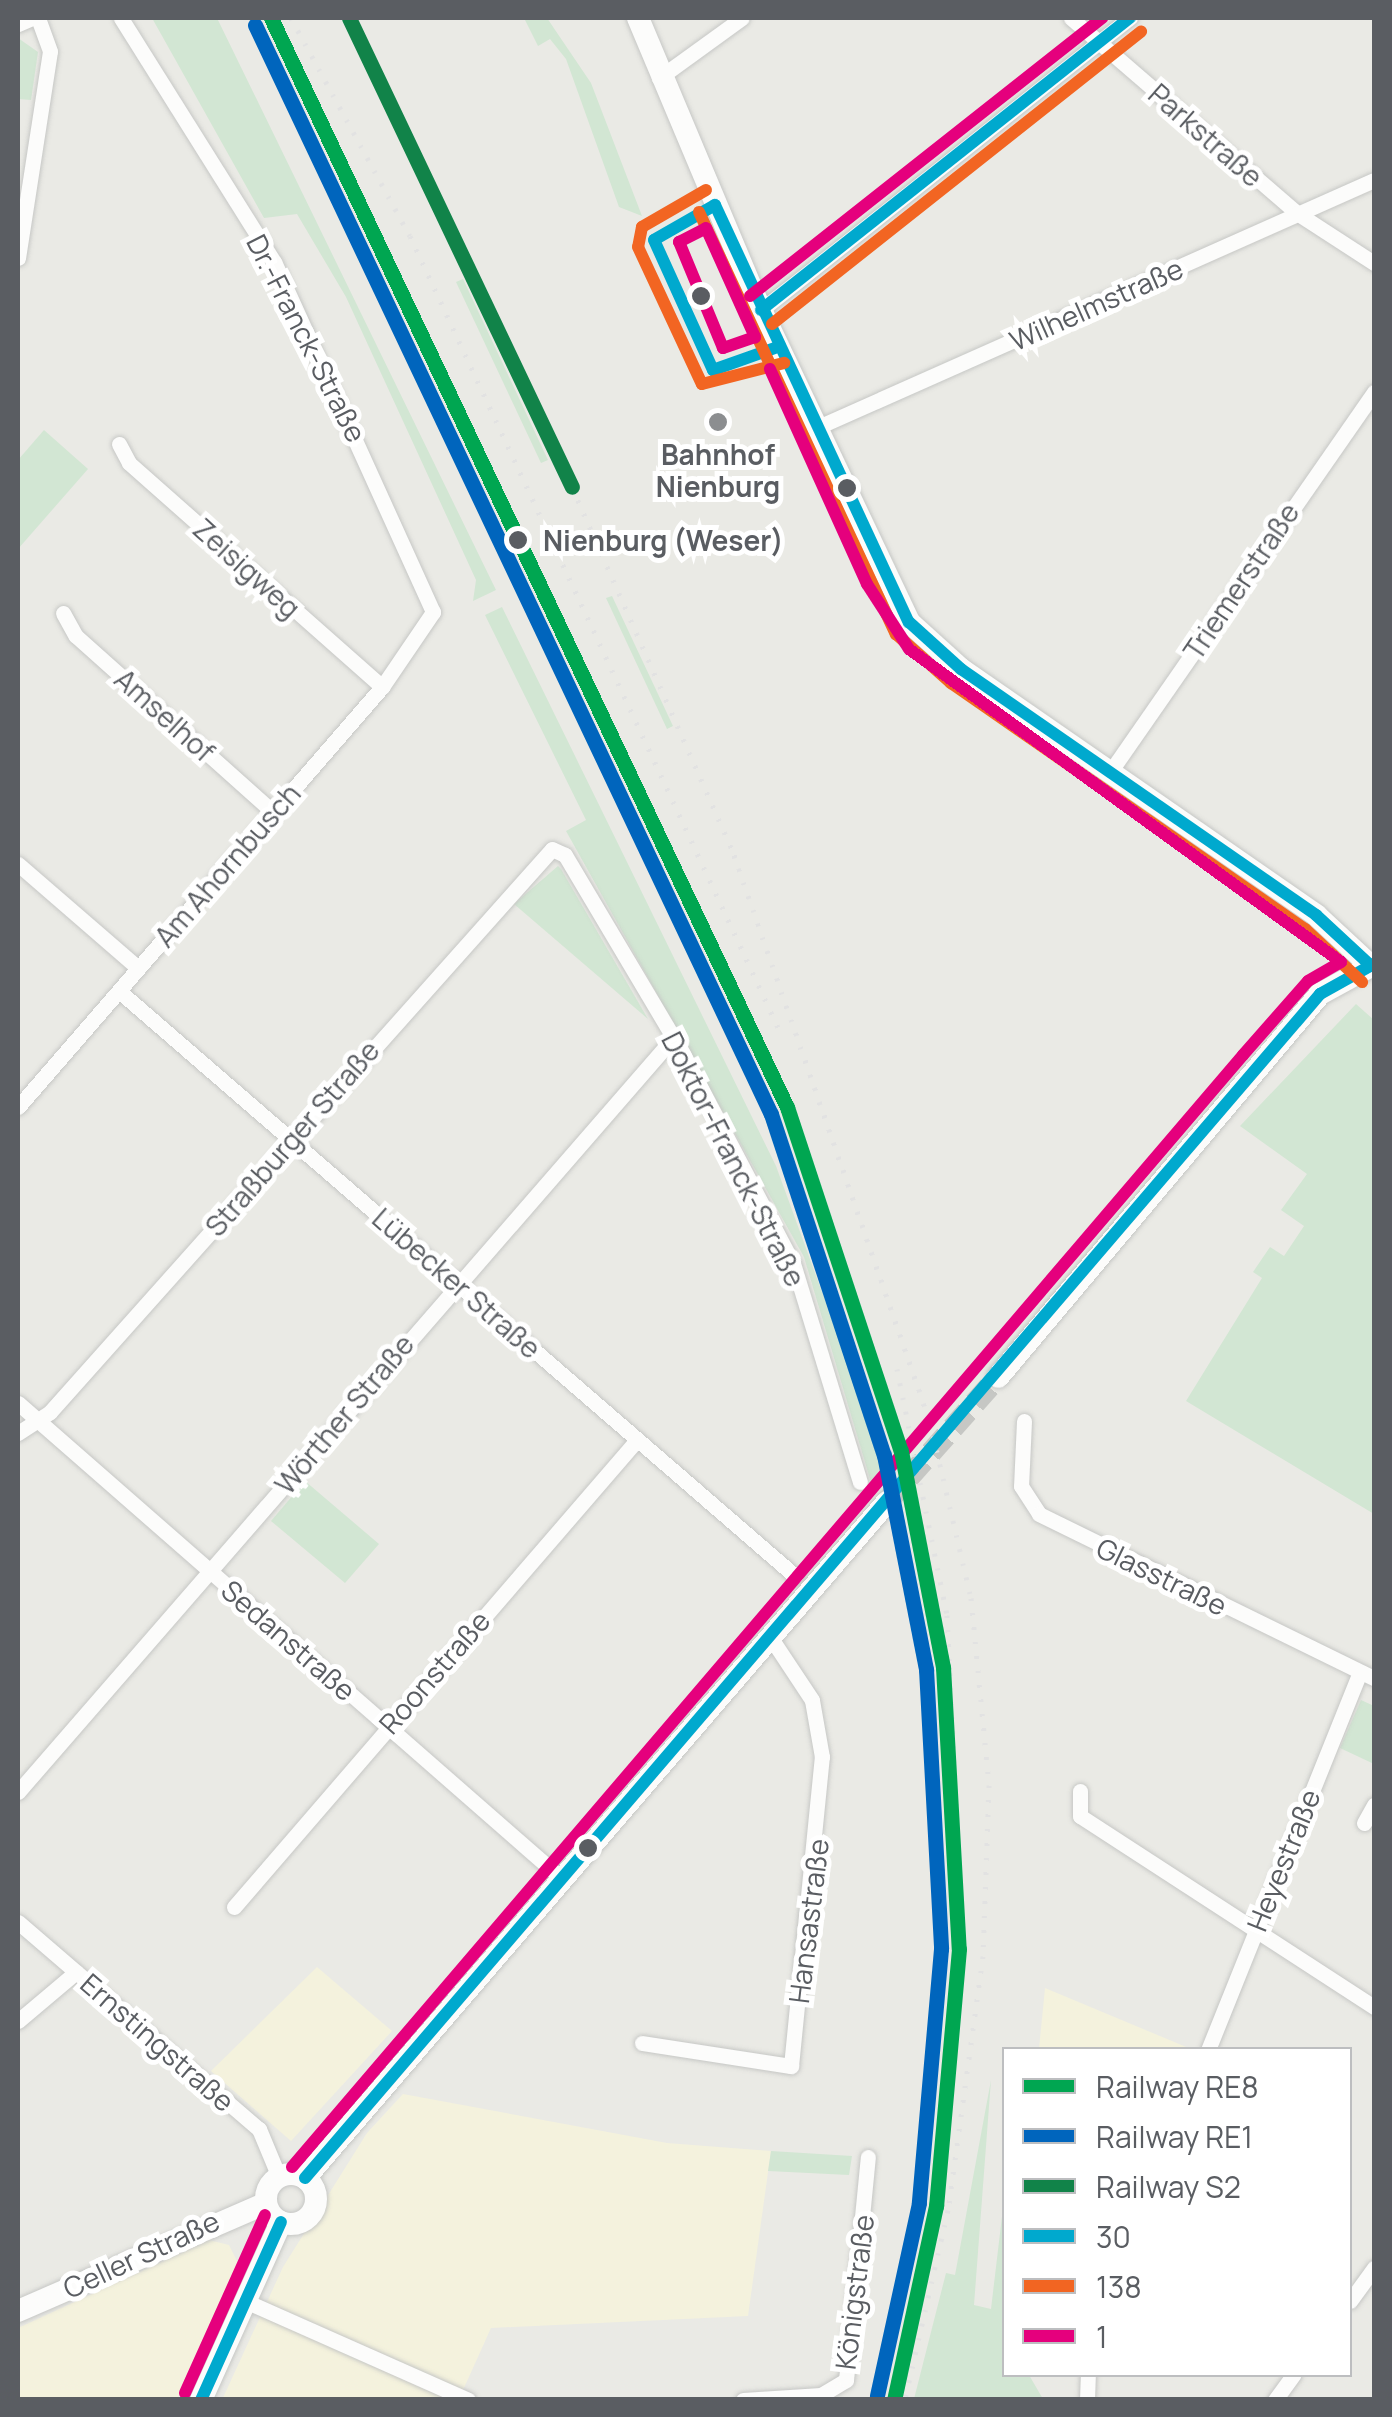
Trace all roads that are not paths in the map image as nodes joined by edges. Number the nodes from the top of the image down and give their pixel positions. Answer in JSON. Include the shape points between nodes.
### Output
{"nodes":[{"id":1,"x":35,"y":18,"type":"edge"},
{"id":2,"x":121,"y":18,"type":"edge"},
{"id":3,"x":638,"y":18,"type":"edge"},
{"id":4,"x":742,"y":18,"type":"edge"},
{"id":5,"x":1071,"y":18,"type":"edge"},
{"id":6,"x":1130,"y":18,"type":"edge"},
{"id":7,"x":18,"y":24,"type":"edge"},
{"id":8,"x":1100,"y":43,"type":"junction"},
{"id":9,"x":658,"y":78,"type":"junction"},
{"id":10,"x":1374,"y":180,"type":"edge"},
{"id":11,"x":1296,"y":213,"type":"junction"},
{"id":12,"x":18,"y":255,"type":"edge"},
{"id":13,"x":1374,"y":264,"type":"edge"},
{"id":14,"x":761,"y":310,"type":"junction"},
{"id":15,"x":1374,"y":392,"type":"edge"},
{"id":16,"x":818,"y":427,"type":"junction"},
{"id":17,"x":119,"y":444,"type":"dead end"},
{"id":18,"x":63,"y":613,"type":"dead end"},
{"id":19,"x":432,"y":621,"type":"joint"},
{"id":20,"x":382,"y":687,"type":"junction"},
{"id":21,"x":1110,"y":772,"type":"junction"},
{"id":22,"x":273,"y":812,"type":"junction"},
{"id":23,"x":565,"y":855,"type":"joint"},
{"id":24,"x":18,"y":864,"type":"edge"},
{"id":25,"x":1373,"y":964,"type":"edge"},
{"id":26,"x":138,"y":968,"type":"junction"},
{"id":27,"x":119,"y":991,"type":"junction"},
{"id":28,"x":673,"y":1038,"type":"junction"},
{"id":29,"x":18,"y":1106,"type":"edge"},
{"id":30,"x":292,"y":1138,"type":"junction"},
{"id":31,"x":456,"y":1282,"type":"junction"},
{"id":32,"x":998,"y":1377,"type":"tunnel mouth"},
{"id":33,"x":18,"y":1403,"type":"edge"},
{"id":34,"x":37,"y":1420,"type":"junction"},
{"id":35,"x":1024,"y":1421,"type":"dead end"},
{"id":36,"x":18,"y":1432,"type":"edge"},
{"id":37,"x":636,"y":1441,"type":"junction"},
{"id":38,"x":860,"y":1482,"type":"dead end"},
{"id":39,"x":887,"y":1502,"type":"tunnel mouth"},
{"id":40,"x":211,"y":1572,"type":"junction"},
{"id":41,"x":795,"y":1576,"type":"dead end"},
{"id":42,"x":770,"y":1638,"type":"junction"},
{"id":43,"x":1368,"y":1675,"type":"edge"},
{"id":44,"x":387,"y":1726,"type":"junction"},
{"id":45,"x":18,"y":1792,"type":"edge"},
{"id":46,"x":1080,"y":1792,"type":"dead end"},
{"id":47,"x":1374,"y":1806,"type":"edge"},
{"id":48,"x":1364,"y":1824,"type":"dead end"},
{"id":49,"x":561,"y":1878,"type":"junction"},
{"id":50,"x":234,"y":1907,"type":"dead end"},
{"id":51,"x":18,"y":1922,"type":"edge"},
{"id":52,"x":1258,"y":1925,"type":"junction"},
{"id":53,"x":76,"y":1972,"type":"junction"},
{"id":54,"x":1374,"y":2008,"type":"edge"},
{"id":55,"x":18,"y":2021,"type":"edge"},
{"id":56,"x":642,"y":2043,"type":"dead end"},
{"id":57,"x":1209,"y":2047,"type":"edge"},
{"id":58,"x":868,"y":2157,"type":"dead end"},
{"id":59,"x":279,"y":2177,"type":"junction"},
{"id":60,"x":304,"y":2178,"type":"junction"},
{"id":61,"x":266,"y":2203,"type":"junction"},
{"id":62,"x":281,"y":2222,"type":"junction"},
{"id":63,"x":1374,"y":2268,"type":"edge"},
{"id":64,"x":1352,"y":2298,"type":"edge"},
{"id":65,"x":245,"y":2302,"type":"junction"},
{"id":66,"x":18,"y":2311,"type":"edge"},
{"id":67,"x":1292,"y":2377,"type":"edge"},
{"id":68,"x":201,"y":2400,"type":"edge"},
{"id":69,"x":468,"y":2400,"type":"edge"},
{"id":70,"x":743,"y":2400,"type":"edge"},
{"id":71,"x":1275,"y":2400,"type":"edge"}],
"edges":[{"from":1,"to":7,"type":"street"},
{"from":1,"to":12,"type":"street","via":[[50,51]]},
{"from":2,"to":19,"type":"street","name":"Dr.-Franck-Straße","via":[[281,276],[428,585]]},
{"from":3,"to":9,"type":"main road"},
{"from":4,"to":9,"type":"street"},
{"from":5,"to":8,"type":"street","name":"Parkstraße"},
{"from":6,"to":8,"type":"street"},
{"from":8,"to":11,"type":"street","name":"Parkstraße"},
{"from":8,"to":14,"type":"street"},
{"from":9,"to":14,"type":"main road"},
{"from":10,"to":11,"type":"street","name":"Wilhelmstraße"},
{"from":11,"to":13,"type":"street","name":"Parkstraße"},
{"from":11,"to":16,"type":"street","name":"Wilhelmstraße"},
{"from":14,"to":16,"type":"main road"},
{"from":15,"to":21,"type":"street","name":"Triemerstraße"},
{"from":16,"to":21,"type":"main road","via":[[908,622]]},
{"from":17,"to":20,"type":"street","name":"Zeisigweg","via":[[129,463]]},
{"from":18,"to":22,"type":"street","name":"Amselhof","via":[[76,636]]},
{"from":19,"to":20,"type":"street","name":"Am Ahornbusch"},
{"from":20,"to":22,"type":"street","name":"Am Ahornbusch"},
{"from":21,"to":25,"type":"main road","via":[[1316,915]]},
{"from":22,"to":26,"type":"street","name":"Am Ahornbusch"},
{"from":23,"to":28,"type":"street","name":"Doktor-Franck-Straße"},
{"from":23,"to":30,"type":"street","name":"Straßburger Straße","via":[[541,854]]},
{"from":24,"to":26,"type":"street"},
{"from":25,"to":32,"type":"main road","via":[[1320,994]]},
{"from":26,"to":27,"type":"street","name":"Am Ahornbusch"},
{"from":27,"to":29,"type":"street","name":"Am Ahornbusch"},
{"from":27,"to":30,"type":"street","name":"Lübecker Straße"},
{"from":28,"to":31,"type":"street","name":"Wörther Straße"},
{"from":28,"to":38,"type":"street","name":"Doktor-Franck-Straße","via":[[793,1263]]},
{"from":30,"to":31,"type":"street","name":"Lübecker Straße"},
{"from":30,"to":34,"type":"street","name":"Straßburger Straße"},
{"from":31,"to":37,"type":"street","name":"Lübecker Straße"},
{"from":31,"to":40,"type":"street","name":"Wörther Straße"},
{"from":33,"to":34,"type":"street","name":"Sedanstraße"},
{"from":34,"to":36,"type":"street","name":"Straßburger Straße"},
{"from":34,"to":40,"type":"street","name":"Sedanstraße"},
{"from":35,"to":43,"type":"street","name":"Glasstraße","via":[[1022,1486],[1039,1514]]},
{"from":37,"to":41,"type":"street","name":"Lübecker Straße"},
{"from":37,"to":44,"type":"street","name":"Roonstraße"},
{"from":39,"to":42,"type":"main road"},
{"from":40,"to":44,"type":"street","name":"Sedanstraße"},
{"from":40,"to":45,"type":"street","name":"Wörther Straße"},
{"from":42,"to":49,"type":"main road"},
{"from":42,"to":56,"type":"street","name":"Hansastraße","via":[[812,1700],[822,1757],[791,2066]]},
{"from":43,"to":52,"type":"street","name":"Heyestraße"},
{"from":44,"to":49,"type":"street","name":"Sedanstraße"},
{"from":44,"to":50,"type":"street","name":"Roonstraße"},
{"from":46,"to":52,"type":"street","via":[[1080,1816]]},
{"from":47,"to":48,"type":"street"},
{"from":49,"to":60,"type":"main road"},
{"from":51,"to":53,"type":"street","name":"Ernstingstraße"},
{"from":52,"to":54,"type":"street"},
{"from":52,"to":57,"type":"street","name":"Heyestraße"},
{"from":53,"to":55,"type":"street"},
{"from":53,"to":59,"type":"street","name":"Ernstingstraße","via":[[259,2129]]},
{"from":58,"to":70,"type":"street","name":"Königstraße","via":[[846,2380],[821,2394]]},
{"from":59,"to":60,"type":"main road"},
{"from":59,"to":61,"type":"main road"},
{"from":60,"to":62,"type":"main road","via":[[314,2190],[311,2213]]},
{"from":61,"to":62,"type":"main road"},
{"from":61,"to":66,"type":"main road","name":"Celler Straße"},
{"from":62,"to":65,"type":"main road"},
{"from":63,"to":64,"type":"street"},
{"from":65,"to":68,"type":"main road"},
{"from":65,"to":69,"type":"street"},
{"from":67,"to":71,"type":"street"}]}
